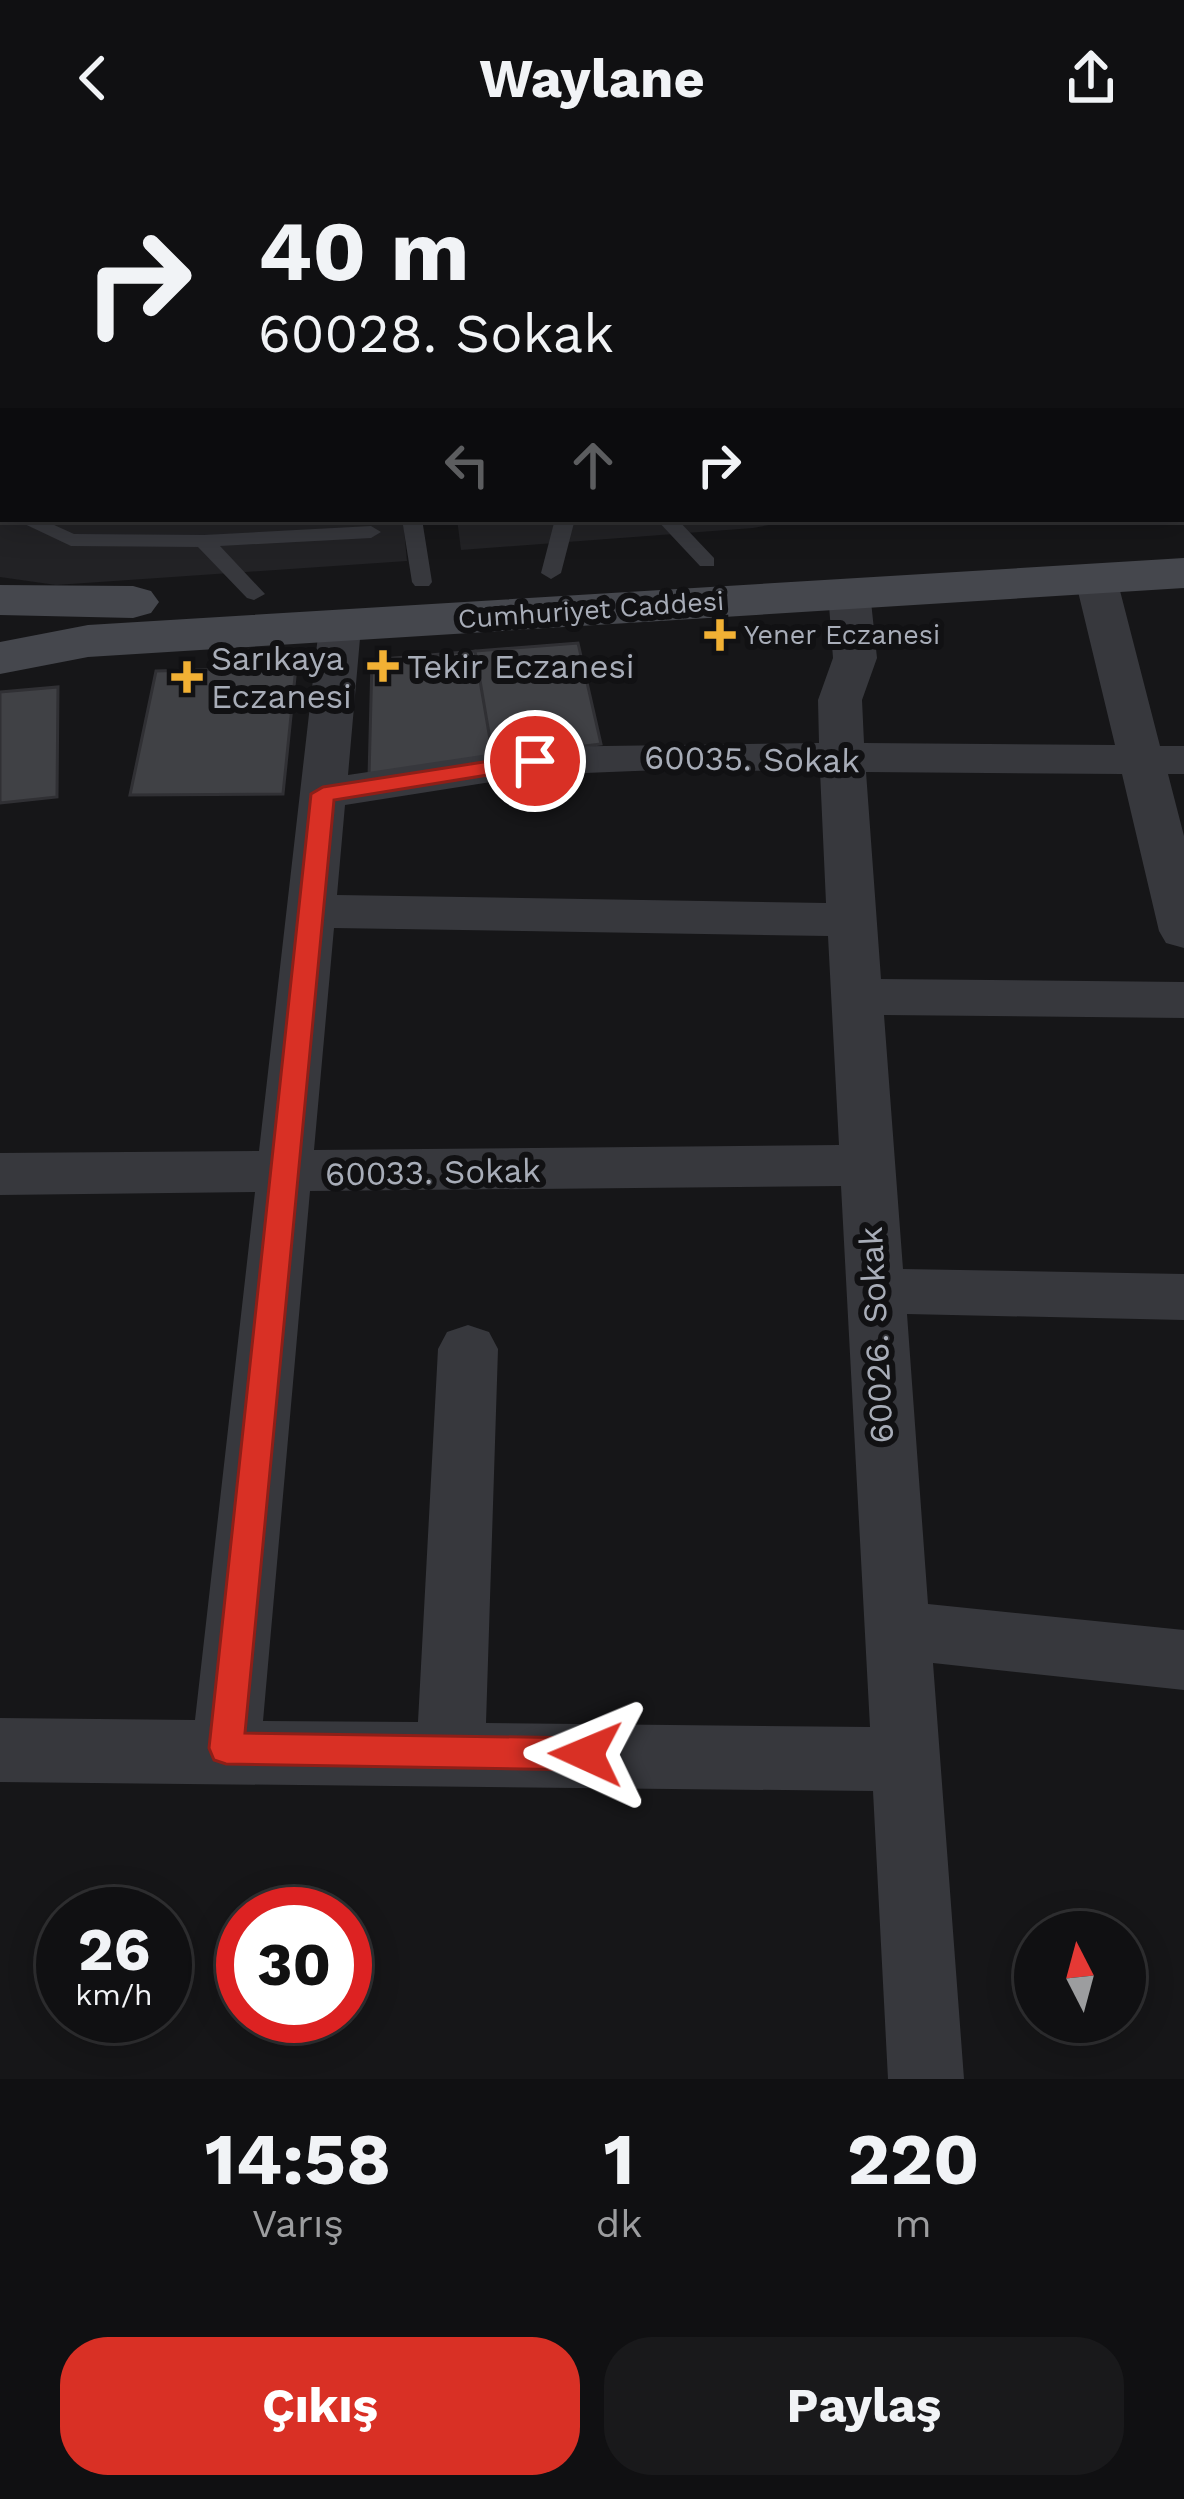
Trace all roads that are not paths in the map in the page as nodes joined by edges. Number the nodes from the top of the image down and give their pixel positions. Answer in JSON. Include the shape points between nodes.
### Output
{"nodes":[{"id":1,"x":31,"y":522,"type":"edge"},
{"id":2,"x":412,"y":522,"type":"edge"},
{"id":3,"x":565,"y":522,"type":"edge"},
{"id":4,"x":669,"y":522,"type":"edge"},
{"id":5,"x":1184,"y":530,"type":"edge"},
{"id":6,"x":371,"y":532,"type":"dead end"},
{"id":7,"x":204,"y":541,"type":"junction"},
{"id":8,"x":707,"y":562,"type":"junction"},
{"id":9,"x":551,"y":573,"type":"junction"},
{"id":10,"x":1184,"y":574,"type":"edge"},
{"id":11,"x":1096,"y":579,"type":"junction"},
{"id":12,"x":422,"y":582,"type":"junction"},
{"id":13,"x":849,"y":592,"type":"junction"},
{"id":14,"x":254,"y":594,"type":"junction"},
{"id":15,"x":0,"y":600,"type":"edge"},
{"id":16,"x":340,"y":627,"type":"junction"},
{"id":17,"x":0,"y":658,"type":"edge"},
{"id":18,"x":1163,"y":759,"type":"edge"},
{"id":19,"x":842,"y":761,"type":"junction"},
{"id":20,"x":323,"y":794,"type":"junction"},
{"id":21,"x":311,"y":911,"type":"junction"},
{"id":22,"x":850,"y":920,"type":"junction"},
{"id":23,"x":1184,"y":931,"type":"edge"},
{"id":24,"x":856,"y":997,"type":"junction"},
{"id":25,"x":1184,"y":1000,"type":"edge"},
{"id":26,"x":866,"y":1165,"type":"junction"},
{"id":27,"x":0,"y":1174,"type":"edge"},
{"id":28,"x":285,"y":1174,"type":"junction"},
{"id":29,"x":873,"y":1292,"type":"junction"},
{"id":30,"x":1184,"y":1298,"type":"edge"},
{"id":31,"x":468,"y":1349,"type":"dead end"},
{"id":32,"x":894,"y":1630,"type":"junction"},
{"id":33,"x":1184,"y":1660,"type":"edge"},
{"id":34,"x":226,"y":1748,"type":"junction"},
{"id":35,"x":0,"y":1750,"type":"edge"},
{"id":36,"x":451,"y":1751,"type":"junction"},
{"id":37,"x":902,"y":1759,"type":"junction"},
{"id":38,"x":926,"y":2079,"type":"edge"}],
"edges":[{"from":1,"to":7,"type":"lane","via":[[71,540]]},
{"from":2,"to":12,"type":"lane"},
{"from":3,"to":9,"type":"lane"},
{"from":4,"to":8,"type":"lane"},
{"from":5,"to":8,"type":"main road","name":"Cumhuriyet Caddesi"},
{"from":6,"to":7,"type":"lane"},
{"from":7,"to":14,"type":"lane"},
{"from":8,"to":9,"type":"main road","name":"Cumhuriyet Caddesi"},
{"from":9,"to":12,"type":"main road","name":"Cumhuriyet Caddesi"},
{"from":10,"to":11,"type":"main road","name":"Cumhuriyet Caddesi"},
{"from":11,"to":13,"type":"main road","name":"Cumhuriyet Caddesi"},
{"from":11,"to":18,"type":"street"},
{"from":12,"to":14,"type":"main road","name":"Cumhuriyet Caddesi"},
{"from":13,"to":16,"type":"main road","name":"Cumhuriyet Caddesi"},
{"from":13,"to":19,"type":"street","name":"60026. Sokak","via":[[855,658],[840,700]]},
{"from":14,"to":15,"type":"main road","name":"Cumhuriyet Caddesi","via":[[92,605]]},
{"from":16,"to":17,"type":"main road","name":"Cumhuriyet Caddesi","via":[[88,641]]},
{"from":16,"to":20,"type":"street"},
{"from":18,"to":19,"type":"street","name":"60035. Sokak"},
{"from":18,"to":23,"type":"street"},
{"from":19,"to":20,"type":"street","name":"60035. Sokak","via":[[535,761]]},
{"from":19,"to":22,"type":"street","name":"60026. Sokak"},
{"from":20,"to":21,"type":"street"},
{"from":21,"to":22,"type":"street"},
{"from":21,"to":28,"type":"street"},
{"from":22,"to":24,"type":"street","name":"60026. Sokak"},
{"from":24,"to":25,"type":"street"},
{"from":24,"to":26,"type":"street","name":"60026. Sokak"},
{"from":26,"to":28,"type":"street","name":"60033. Sokak"},
{"from":26,"to":29,"type":"street","name":"60026. Sokak"},
{"from":27,"to":28,"type":"street","name":"60033. Sokak"},
{"from":28,"to":34,"type":"street"},
{"from":29,"to":30,"type":"street"},
{"from":29,"to":32,"type":"street","name":"60026. Sokak"},
{"from":31,"to":36,"type":"street"},
{"from":32,"to":33,"type":"street"},
{"from":32,"to":37,"type":"street","name":"60026. Sokak"},
{"from":34,"to":35,"type":"street"},
{"from":34,"to":36,"type":"street"},
{"from":36,"to":37,"type":"street"},
{"from":37,"to":38,"type":"street","name":"60026. Sokak"}]}
